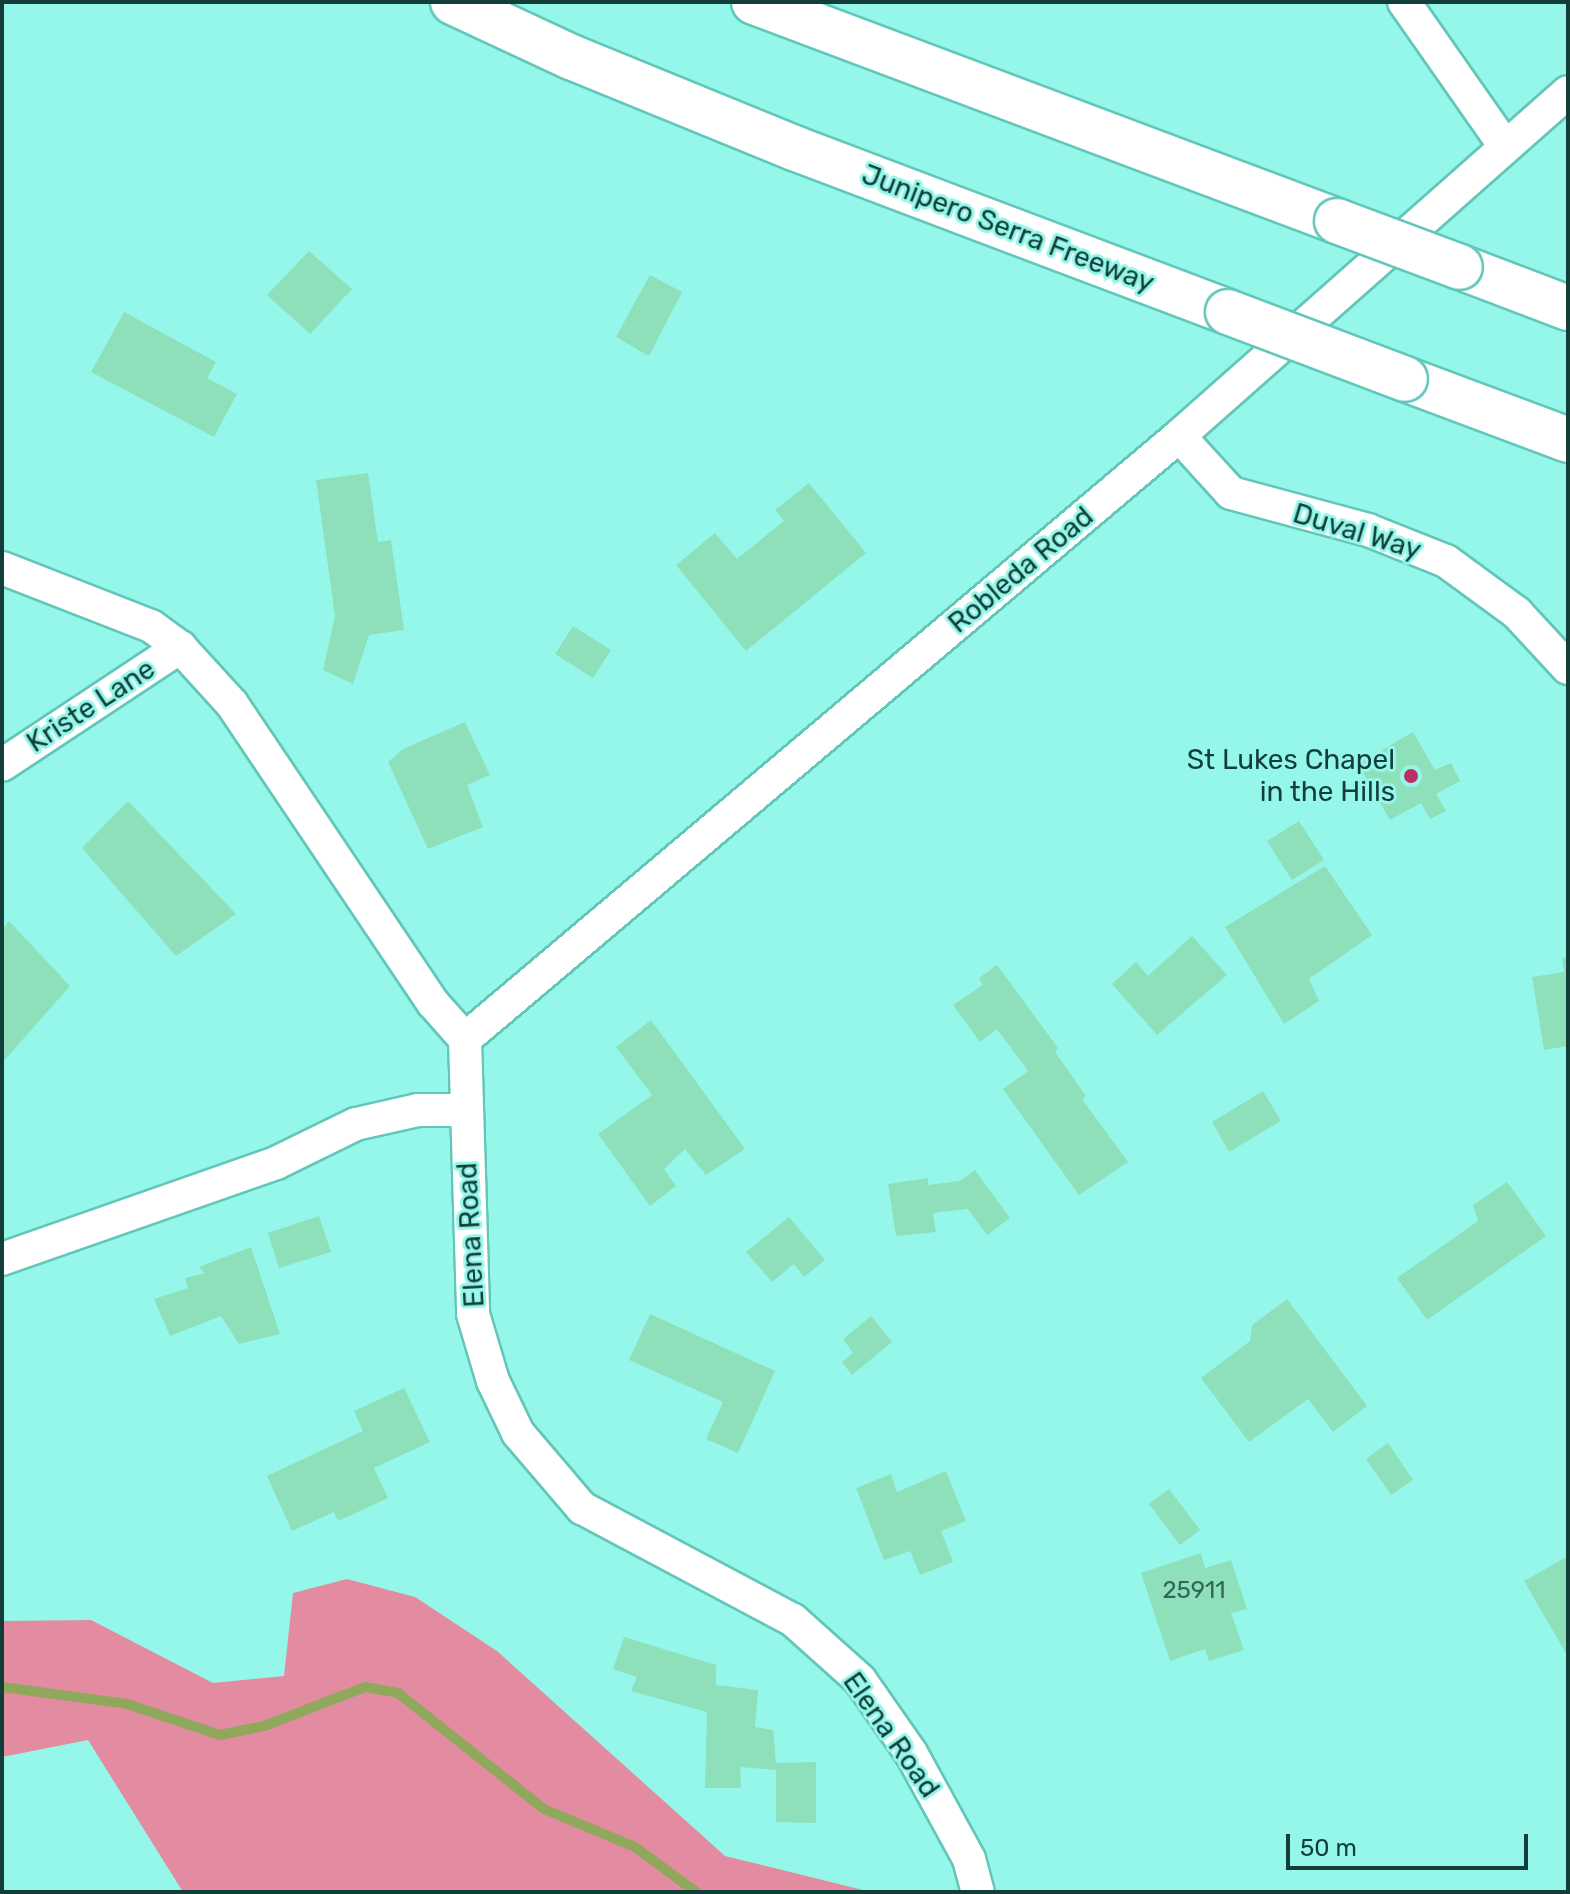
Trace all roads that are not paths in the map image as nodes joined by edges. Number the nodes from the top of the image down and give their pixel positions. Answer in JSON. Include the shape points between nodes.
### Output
{"nodes":[{"id":1,"x":453,"y":2,"type":"edge"},
{"id":2,"x":754,"y":2,"type":"edge"},
{"id":3,"x":1404,"y":2,"type":"edge"},
{"id":4,"x":1568,"y":92,"type":"edge"},
{"id":5,"x":1505,"y":146,"type":"junction"},
{"id":6,"x":1568,"y":308,"type":"edge"},
{"id":7,"x":1179,"y":436,"type":"junction"},
{"id":8,"x":1568,"y":440,"type":"edge"},
{"id":9,"x":2,"y":568,"type":"edge"},
{"id":10,"x":180,"y":647,"type":"junction"},
{"id":11,"x":1568,"y":668,"type":"edge"},
{"id":12,"x":2,"y":765,"type":"edge"},
{"id":13,"x":465,"y":1039,"type":"junction"},
{"id":14,"x":467,"y":1110,"type":"junction"},
{"id":15,"x":2,"y":1259,"type":"edge"},
{"id":16,"x":978,"y":1892,"type":"edge"}],
"edges":[{"from":1,"to":8,"type":"highway","name":"Junipero Serra Freeway","bridge":true,"via":[[571,57],[794,148]]},
{"from":2,"to":6,"type":"highway","bridge":true},
{"from":3,"to":5,"type":"street"},
{"from":4,"to":5,"type":"street","name":"Robleda Road"},
{"from":5,"to":7,"type":"street","name":"Robleda Road"},
{"from":7,"to":11,"type":"street","name":"Duval Way","via":[[1231,493],[1368,530],[1446,561],[1517,613]]},
{"from":7,"to":13,"type":"street","name":"Robleda Road"},
{"from":9,"to":10,"type":"street","via":[[116,610]]},
{"from":10,"to":12,"type":"street","name":"Kriste Lane"},
{"from":10,"to":13,"type":"street","via":[[232,704],[439,1011]]},
{"from":13,"to":14,"type":"street","name":"Elena Road"},
{"from":14,"to":15,"type":"street","via":[[418,1110],[356,1124],[276,1163]]},
{"from":14,"to":16,"type":"street","name":"Elena Road","via":[[473,1314],[493,1381],[518,1433],[582,1508],[793,1620],[860,1680],[911,1753],[969,1859]]}]}
